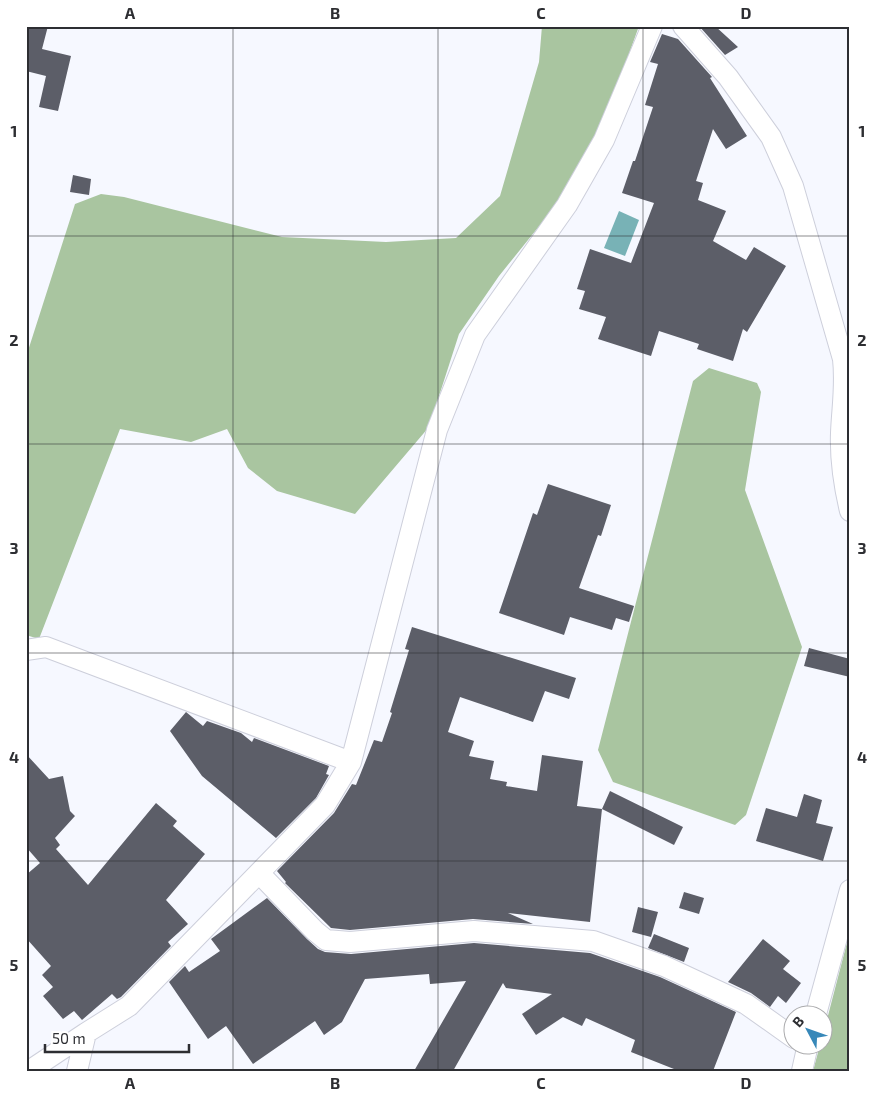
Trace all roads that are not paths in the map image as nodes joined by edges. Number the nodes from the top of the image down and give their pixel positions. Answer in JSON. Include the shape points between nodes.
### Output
{"nodes":[{"id":1,"x":652,"y":26,"type":"edge"},
{"id":2,"x":683,"y":26,"type":"edge"},
{"id":3,"x":850,"y":511,"type":"edge"},
{"id":4,"x":26,"y":650,"type":"edge"},
{"id":5,"x":350,"y":762,"type":"junction"},
{"id":6,"x":259,"y":873,"type":"junction"},
{"id":7,"x":850,"y":890,"type":"edge"},
{"id":8,"x":819,"y":1004,"type":"edge"},
{"id":9,"x":86,"y":1033,"type":"junction"},
{"id":10,"x":784,"y":1035,"type":"edge"},
{"id":11,"x":28,"y":1071,"type":"edge"},
{"id":12,"x":77,"y":1071,"type":"edge"}],
"edges":[{"from":1,"to":5,"type":"street","via":[[604,140],[567,205],[475,335],[437,430]]},
{"from":2,"to":3,"type":"street","via":[[728,77],[771,137],[793,186],[843,360],[841,444]]},
{"from":4,"to":5,"type":"street","via":[[46,647]]},
{"from":5,"to":6,"type":"street","via":[[325,805]]},
{"from":6,"to":9,"type":"street","via":[[129,1006]]},
{"from":6,"to":10,"type":"street","via":[[326,940],[350,942],[474,931],[593,941],[664,966],[746,1004]]},
{"from":7,"to":8,"type":"street"},
{"from":9,"to":11,"type":"street"},
{"from":9,"to":12,"type":"street"}]}
